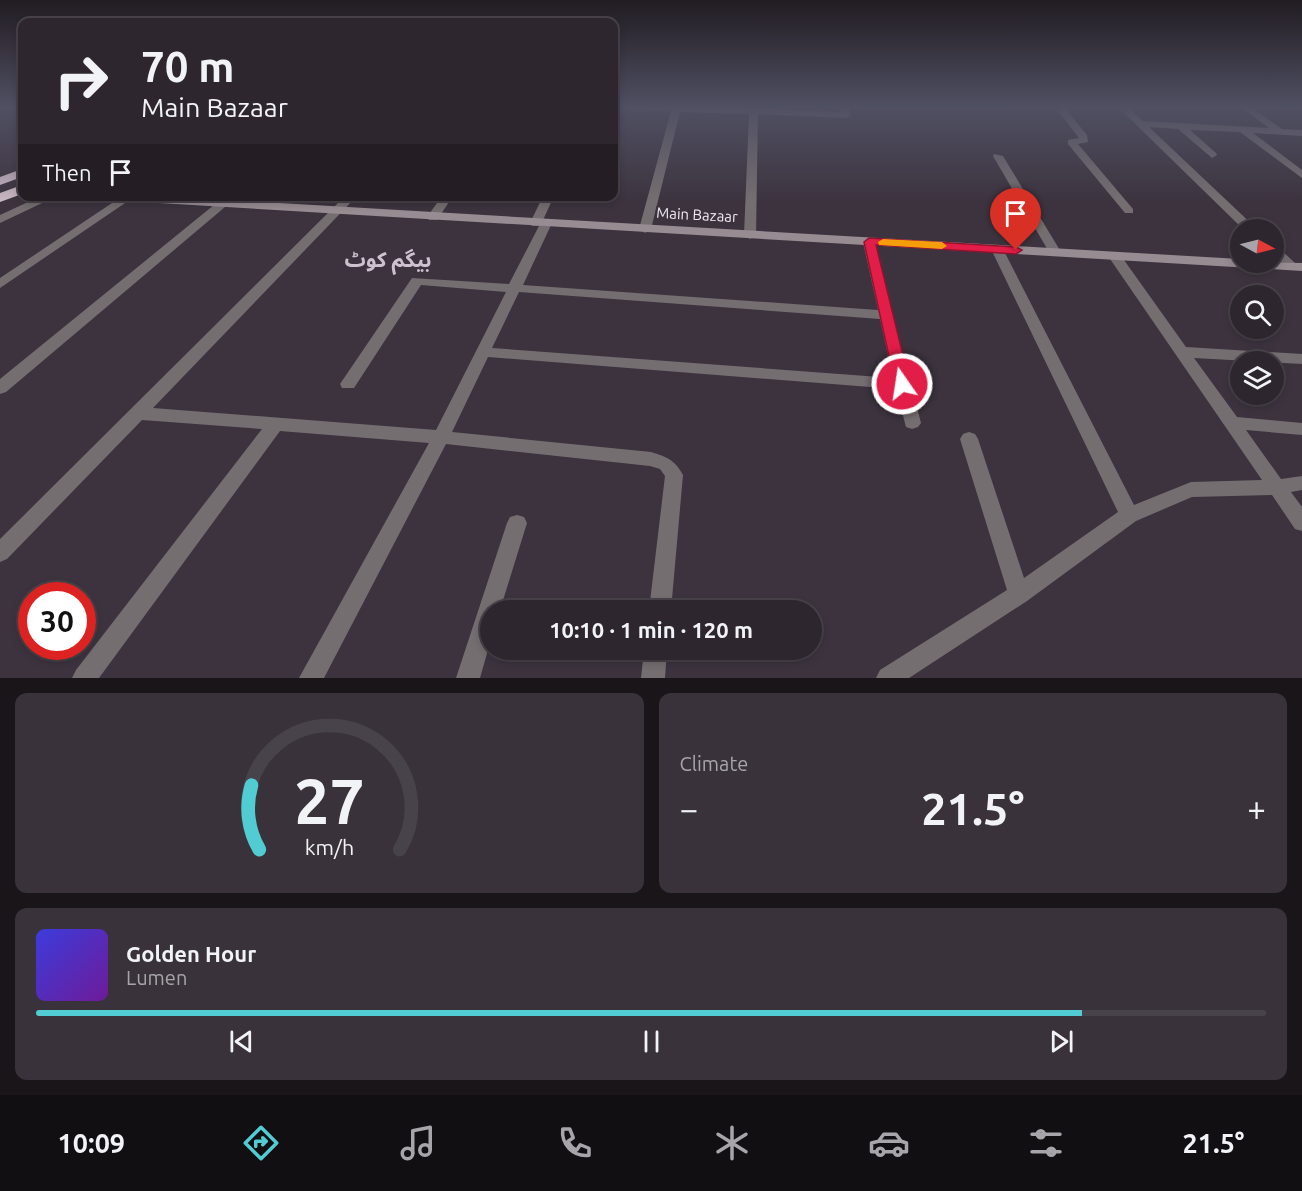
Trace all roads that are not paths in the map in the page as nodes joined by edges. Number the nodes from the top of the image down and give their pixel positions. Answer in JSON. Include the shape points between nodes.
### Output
{"nodes":[{"id":1,"x":668,"y":139,"type":"edge"},
{"id":2,"x":753,"y":139,"type":"edge"},
{"id":3,"x":1084,"y":139,"type":"edge"},
{"id":4,"x":1155,"y":139,"type":"edge"},
{"id":5,"x":1194,"y":139,"type":"edge"},
{"id":6,"x":1254,"y":139,"type":"edge"},
{"id":7,"x":1212,"y":154,"type":"dead end"},
{"id":8,"x":998,"y":156,"type":"dead end"},
{"id":9,"x":18,"y":174,"type":"edge"},
{"id":10,"x":1302,"y":175,"type":"edge"},
{"id":11,"x":0,"y":181,"type":"edge"},
{"id":12,"x":18,"y":192,"type":"edge"},
{"id":13,"x":0,"y":198,"type":"edge"},
{"id":14,"x":41,"y":201,"type":"edge"},
{"id":15,"x":122,"y":201,"type":"edge"},
{"id":16,"x":227,"y":201,"type":"edge"},
{"id":17,"x":347,"y":201,"type":"edge"},
{"id":18,"x":444,"y":201,"type":"edge"},
{"id":19,"x":548,"y":201,"type":"edge"},
{"id":20,"x":1129,"y":211,"type":"dead end"},
{"id":21,"x":337,"y":212,"type":"junction"},
{"id":22,"x":433,"y":217,"type":"junction"},
{"id":23,"x":0,"y":219,"type":"edge"},
{"id":24,"x":1240,"y":219,"type":"edge"},
{"id":25,"x":541,"y":223,"type":"junction"},
{"id":26,"x":645,"y":229,"type":"junction"},
{"id":27,"x":750,"y":235,"type":"junction"},
{"id":28,"x":869,"y":242,"type":"junction"},
{"id":29,"x":997,"y":249,"type":"junction"},
{"id":30,"x":1054,"y":252,"type":"junction"},
{"id":31,"x":1114,"y":256,"type":"junction"},
{"id":32,"x":1296,"y":266,"type":"edge"},
{"id":33,"x":0,"y":284,"type":"edge"},
{"id":34,"x":514,"y":288,"type":"junction"},
{"id":35,"x":886,"y":315,"type":"junction"},
{"id":36,"x":483,"y":352,"type":"junction"},
{"id":37,"x":1181,"y":352,"type":"junction"},
{"id":38,"x":1302,"y":359,"type":"edge"},
{"id":39,"x":348,"y":384,"type":"dead end"},
{"id":40,"x":902,"y":384,"type":"junction"},
{"id":41,"x":0,"y":388,"type":"edge"},
{"id":42,"x":136,"y":413,"type":"junction"},
{"id":43,"x":912,"y":423,"type":"dead end"},
{"id":44,"x":1232,"y":423,"type":"junction"},
{"id":45,"x":276,"y":424,"type":"junction"},
{"id":46,"x":1302,"y":429,"type":"edge"},
{"id":47,"x":441,"y":437,"type":"junction"},
{"id":48,"x":969,"y":439,"type":"dead end"},
{"id":49,"x":1302,"y":483,"type":"edge"},
{"id":50,"x":1277,"y":487,"type":"junction"},
{"id":51,"x":1129,"y":515,"type":"junction"},
{"id":52,"x":517,"y":523,"type":"dead end"},
{"id":53,"x":1302,"y":523,"type":"edge"},
{"id":54,"x":0,"y":553,"type":"edge"},
{"id":55,"x":1019,"y":594,"type":"junction"},
{"id":56,"x":661,"y":600,"type":"edge"},
{"id":57,"x":655,"y":660,"type":"edge"},
{"id":58,"x":84,"y":678,"type":"edge"},
{"id":59,"x":311,"y":678,"type":"edge"},
{"id":60,"x":468,"y":678,"type":"edge"},
{"id":61,"x":653,"y":678,"type":"edge"},
{"id":62,"x":888,"y":678,"type":"edge"}],
"edges":[{"from":1,"to":26,"type":"street"},
{"from":2,"to":27,"type":"street"},
{"from":3,"to":20,"type":"street","via":[[1071,142]]},
{"from":4,"to":24,"type":"street"},
{"from":5,"to":7,"type":"street"},
{"from":6,"to":10,"type":"street"},
{"from":8,"to":30,"type":"street"},
{"from":9,"to":11,"type":"highway"},
{"from":12,"to":13,"type":"highway"},
{"from":14,"to":23,"type":"street"},
{"from":15,"to":33,"type":"street"},
{"from":16,"to":21,"type":"street","name":"Main Bazaar"},
{"from":16,"to":41,"type":"street"},
{"from":17,"to":21,"type":"street"},
{"from":18,"to":22,"type":"street"},
{"from":19,"to":25,"type":"street"},
{"from":21,"to":22,"type":"street","name":"Main Bazaar"},
{"from":21,"to":42,"type":"street"},
{"from":22,"to":25,"type":"street","name":"Main Bazaar"},
{"from":25,"to":26,"type":"street","name":"Main Bazaar"},
{"from":25,"to":34,"type":"street"},
{"from":26,"to":27,"type":"street","name":"Main Bazaar"},
{"from":27,"to":28,"type":"street","name":"Main Bazaar"},
{"from":28,"to":29,"type":"street","name":"Main Bazaar"},
{"from":28,"to":35,"type":"street"},
{"from":29,"to":30,"type":"street","name":"Main Bazaar"},
{"from":29,"to":51,"type":"street"},
{"from":30,"to":31,"type":"street","name":"Main Bazaar"},
{"from":31,"to":32,"type":"street","name":"Main Bazaar"},
{"from":31,"to":37,"type":"street"},
{"from":34,"to":35,"type":"street"},
{"from":34,"to":36,"type":"street"},
{"from":34,"to":39,"type":"street","via":[[417,281]]},
{"from":35,"to":40,"type":"street"},
{"from":36,"to":40,"type":"street"},
{"from":36,"to":47,"type":"street"},
{"from":37,"to":38,"type":"street"},
{"from":37,"to":44,"type":"street"},
{"from":40,"to":43,"type":"street"},
{"from":42,"to":45,"type":"street"},
{"from":42,"to":54,"type":"street"},
{"from":44,"to":46,"type":"street"},
{"from":44,"to":50,"type":"street"},
{"from":45,"to":47,"type":"street"},
{"from":45,"to":58,"type":"street"},
{"from":47,"to":56,"type":"street","via":[[651,459],[666,464],[674,475]]},
{"from":47,"to":59,"type":"street"},
{"from":48,"to":55,"type":"street"},
{"from":49,"to":50,"type":"street"},
{"from":50,"to":51,"type":"street","via":[[1191,490]]},
{"from":50,"to":53,"type":"street"},
{"from":51,"to":55,"type":"street"},
{"from":52,"to":60,"type":"street"},
{"from":55,"to":62,"type":"street"},
{"from":57,"to":61,"type":"street"}]}
